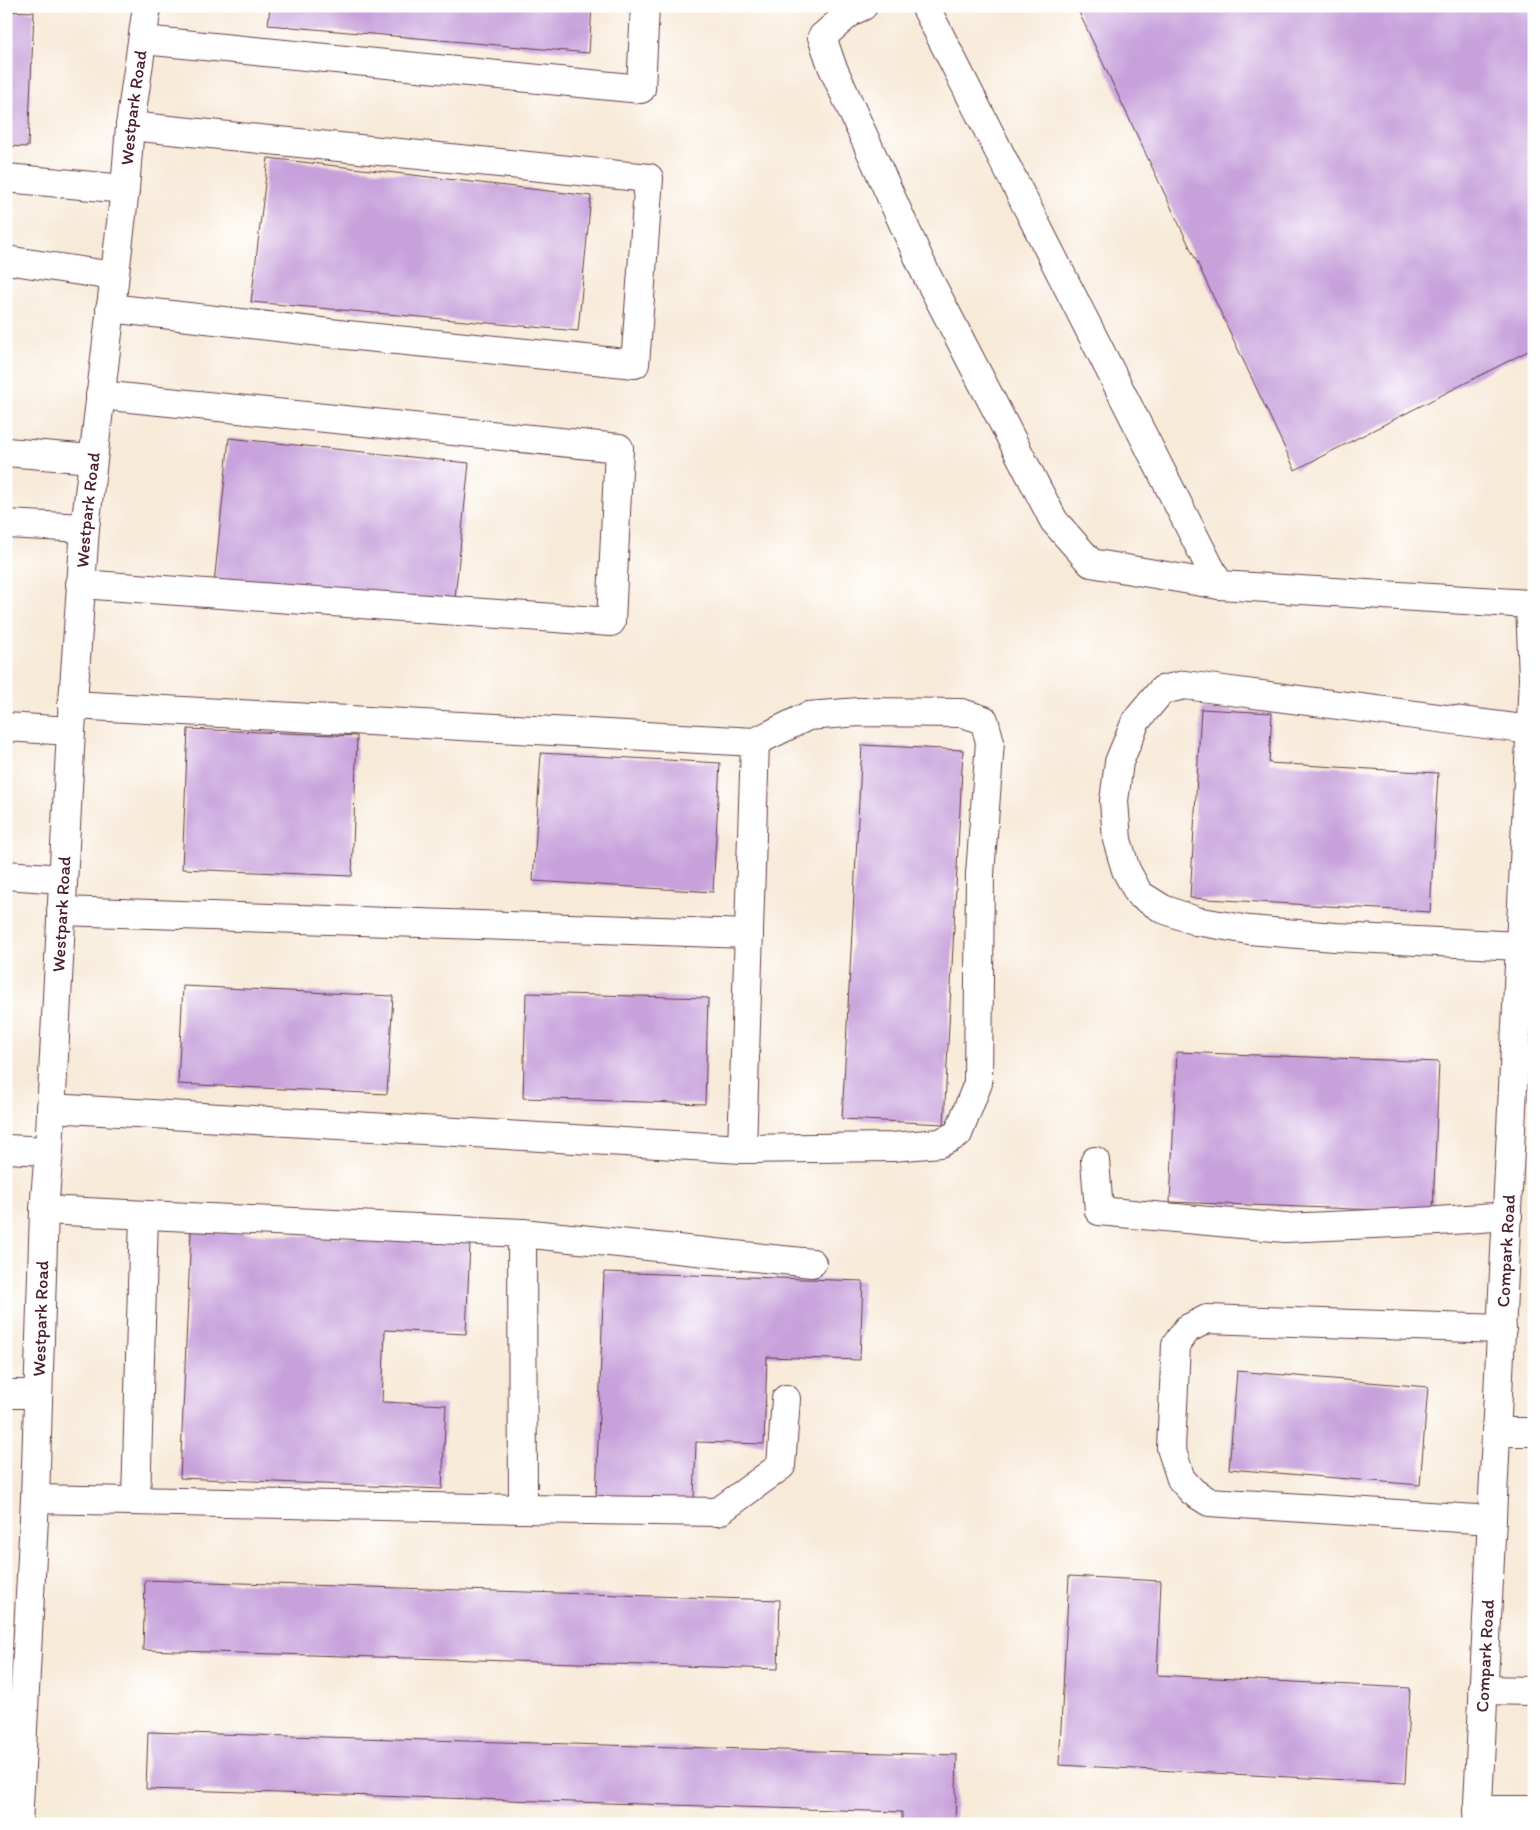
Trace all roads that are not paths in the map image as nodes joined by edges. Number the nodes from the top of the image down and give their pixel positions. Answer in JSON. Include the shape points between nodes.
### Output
{"nodes":[{"id":1,"x":147,"y":6,"type":"edge"},
{"id":2,"x":645,"y":6,"type":"edge"},
{"id":3,"x":863,"y":6,"type":"edge"},
{"id":4,"x":926,"y":6,"type":"edge"},
{"id":5,"x":143,"y":40,"type":"junction"},
{"id":6,"x":130,"y":126,"type":"junction"},
{"id":7,"x":6,"y":178,"type":"edge"},
{"id":8,"x":125,"y":189,"type":"junction"},
{"id":9,"x":6,"y":260,"type":"edge"},
{"id":10,"x":114,"y":276,"type":"junction"},
{"id":11,"x":110,"y":308,"type":"junction"},
{"id":12,"x":100,"y":395,"type":"junction"},
{"id":13,"x":6,"y":452,"type":"edge"},
{"id":14,"x":92,"y":459,"type":"junction"},
{"id":15,"x":6,"y":524,"type":"edge"},
{"id":16,"x":85,"y":528,"type":"junction"},
{"id":17,"x":80,"y":584,"type":"junction"},
{"id":18,"x":1219,"y":585,"type":"junction"},
{"id":19,"x":1532,"y":603,"type":"edge"},
{"id":20,"x":1533,"y":679,"type":"edge"},
{"id":21,"x":72,"y":718,"type":"junction"},
{"id":22,"x":6,"y":727,"type":"edge"},
{"id":23,"x":1531,"y":730,"type":"junction"},
{"id":24,"x":755,"y":742,"type":"junction"},
{"id":25,"x":6,"y":876,"type":"edge"},
{"id":26,"x":63,"y":879,"type":"junction"},
{"id":27,"x":61,"y":911,"type":"junction"},
{"id":28,"x":749,"y":934,"type":"junction"},
{"id":29,"x":1520,"y":946,"type":"junction"},
{"id":30,"x":1525,"y":1034,"type":"edge"},
{"id":31,"x":51,"y":1108,"type":"junction"},
{"id":32,"x":1523,"y":1115,"type":"edge"},
{"id":33,"x":6,"y":1149,"type":"edge"},
{"id":34,"x":742,"y":1149,"type":"junction"},
{"id":35,"x":49,"y":1151,"type":"junction"},
{"id":36,"x":1095,"y":1161,"type":"dead end"},
{"id":37,"x":44,"y":1210,"type":"junction"},
{"id":38,"x":144,"y":1216,"type":"junction"},
{"id":39,"x":1508,"y":1216,"type":"junction"},
{"id":40,"x":522,"y":1233,"type":"junction"},
{"id":41,"x":812,"y":1263,"type":"dead end"},
{"id":42,"x":1502,"y":1329,"type":"junction"},
{"id":43,"x":6,"y":1394,"type":"edge"},
{"id":44,"x":38,"y":1394,"type":"junction"},
{"id":45,"x":786,"y":1399,"type":"dead end"},
{"id":46,"x":1496,"y":1432,"type":"junction"},
{"id":47,"x":1534,"y":1432,"type":"edge"},
{"id":48,"x":35,"y":1499,"type":"junction"},
{"id":49,"x":136,"y":1501,"type":"junction"},
{"id":50,"x":523,"y":1508,"type":"junction"},
{"id":51,"x":1492,"y":1520,"type":"junction"},
{"id":52,"x":17,"y":1623,"type":"edge"},
{"id":53,"x":1483,"y":1690,"type":"junction"},
{"id":54,"x":1534,"y":1691,"type":"edge"},
{"id":55,"x":15,"y":1704,"type":"edge"},
{"id":56,"x":1534,"y":1810,"type":"edge"},
{"id":57,"x":1477,"y":1817,"type":"edge"},
{"id":58,"x":18,"y":1824,"type":"edge"}],
"edges":[{"from":1,"to":5,"type":"street","name":"Westpark Road"},
{"from":2,"to":5,"type":"street","via":[[641,89]]},
{"from":3,"to":18,"type":"street","via":[[822,36],[832,66],[925,272],[1054,520],[1091,563]]},
{"from":4,"to":18,"type":"street"},
{"from":5,"to":6,"type":"street","name":"Westpark Road"},
{"from":6,"to":8,"type":"street","name":"Westpark Road"},
{"from":6,"to":11,"type":"street","via":[[649,178],[635,364]]},
{"from":7,"to":8,"type":"street"},
{"from":8,"to":10,"type":"street","name":"Westpark Road"},
{"from":9,"to":10,"type":"street"},
{"from":10,"to":11,"type":"street","name":"Westpark Road"},
{"from":11,"to":12,"type":"street","name":"Westpark Road"},
{"from":12,"to":14,"type":"street","name":"Westpark Road"},
{"from":12,"to":17,"type":"street","via":[[618,448],[611,622]]},
{"from":13,"to":14,"type":"street"},
{"from":14,"to":16,"type":"street","name":"Westpark Road"},
{"from":15,"to":16,"type":"street"},
{"from":16,"to":17,"type":"street","name":"Westpark Road"},
{"from":17,"to":21,"type":"street","name":"Westpark Road"},
{"from":18,"to":19,"type":"street"},
{"from":19,"to":20,"type":"street","name":"Compark Road"},
{"from":20,"to":23,"type":"street","name":"Compark Road"},
{"from":21,"to":22,"type":"street"},
{"from":21,"to":24,"type":"street"},
{"from":21,"to":26,"type":"street","name":"Westpark Road"},
{"from":23,"to":29,"type":"street","name":"Compark Road"},
{"from":23,"to":29,"type":"street","via":[[1185,685],[1162,690],[1136,721],[1119,762],[1114,801],[1117,840],[1126,870],[1139,894],[1163,909],[1196,921],[1287,933]]},
{"from":24,"to":28,"type":"street"},
{"from":24,"to":34,"type":"street","via":[[808,716],[859,712],[962,712],[984,720],[990,742],[980,874],[978,1083],[958,1134],[940,1142],[892,1147]]},
{"from":25,"to":26,"type":"street"},
{"from":26,"to":27,"type":"street","name":"Westpark Road"},
{"from":27,"to":28,"type":"street"},
{"from":27,"to":31,"type":"street","name":"Westpark Road"},
{"from":28,"to":34,"type":"street"},
{"from":29,"to":30,"type":"street","name":"Compark Road"},
{"from":30,"to":32,"type":"street","name":"Compark Road"},
{"from":31,"to":34,"type":"street"},
{"from":31,"to":35,"type":"street","name":"Westpark Road"},
{"from":32,"to":39,"type":"street","name":"Compark Road"},
{"from":33,"to":35,"type":"street"},
{"from":35,"to":37,"type":"street","name":"Westpark Road"},
{"from":36,"to":39,"type":"street","via":[[1099,1211],[1285,1228]]},
{"from":37,"to":38,"type":"street"},
{"from":37,"to":44,"type":"street","name":"Westpark Road"},
{"from":38,"to":40,"type":"street"},
{"from":38,"to":49,"type":"street"},
{"from":39,"to":42,"type":"street","name":"Compark Road"},
{"from":40,"to":41,"type":"street"},
{"from":40,"to":50,"type":"street"},
{"from":42,"to":46,"type":"street","name":"Compark Road"},
{"from":42,"to":51,"type":"street","via":[[1207,1319],[1187,1329],[1176,1345],[1171,1448],[1180,1479],[1209,1502]]},
{"from":43,"to":44,"type":"street"},
{"from":44,"to":48,"type":"street","name":"Westpark Road"},
{"from":45,"to":50,"type":"street","via":[[781,1466],[718,1512]]},
{"from":46,"to":47,"type":"street"},
{"from":46,"to":51,"type":"street","name":"Compark Road"},
{"from":48,"to":49,"type":"street"},
{"from":48,"to":52,"type":"street","name":"Westpark Road"},
{"from":49,"to":50,"type":"street"},
{"from":51,"to":53,"type":"street","name":"Compark Road"},
{"from":52,"to":55,"type":"street","name":"Westpark Road"},
{"from":53,"to":54,"type":"street"},
{"from":53,"to":57,"type":"street","name":"Compark Road"},
{"from":55,"to":58,"type":"street","name":"Westpark Road"},
{"from":56,"to":57,"type":"street"}]}
